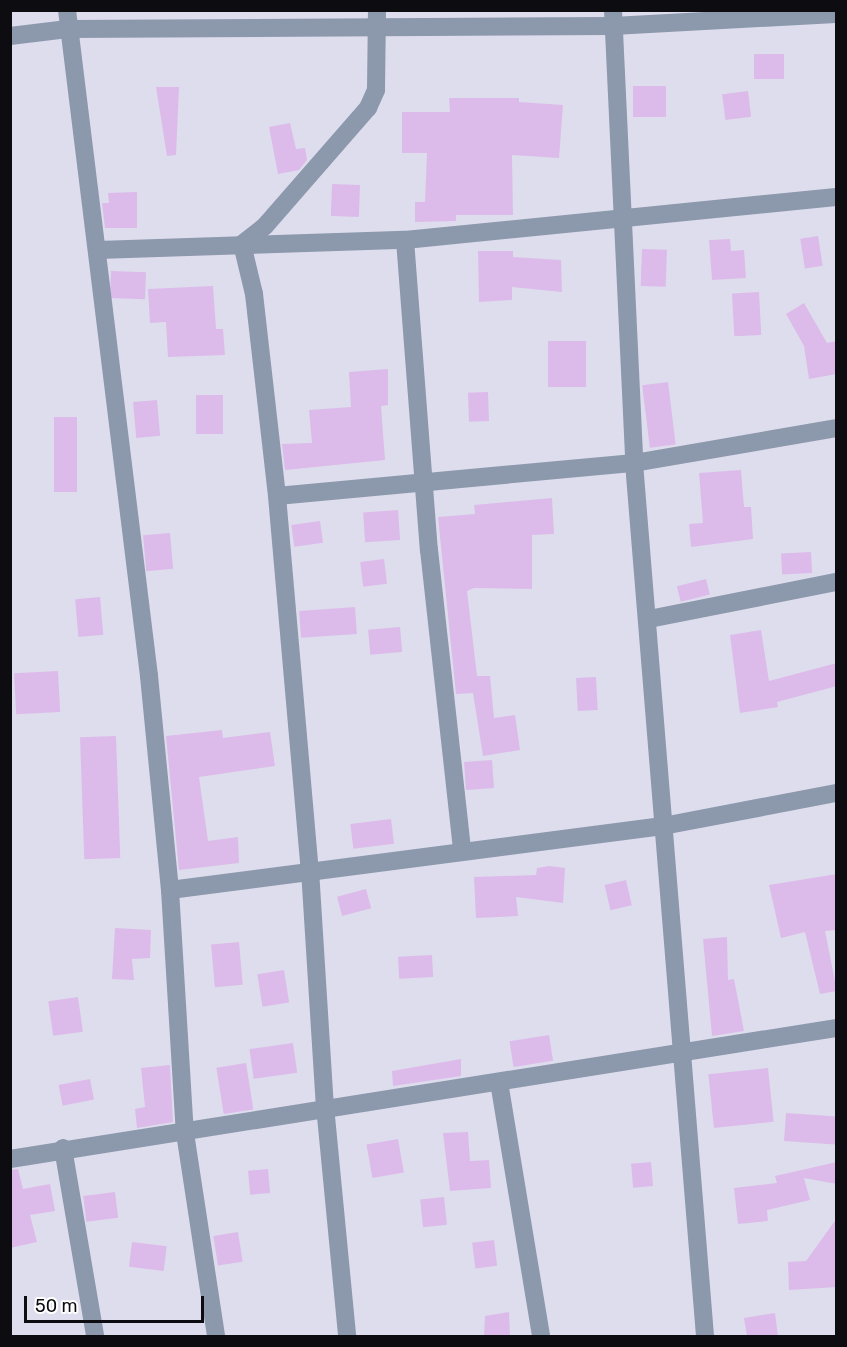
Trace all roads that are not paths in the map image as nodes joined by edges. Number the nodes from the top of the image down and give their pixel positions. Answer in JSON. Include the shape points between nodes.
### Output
{"nodes":[{"id":1,"x":67,"y":10,"type":"edge"},
{"id":2,"x":837,"y":14,"type":"edge"},
{"id":3,"x":613,"y":18,"type":"edge"},
{"id":4,"x":205,"y":19,"type":"edge"},
{"id":5,"x":377,"y":20,"type":"edge"},
{"id":6,"x":68,"y":29,"type":"junction"},
{"id":7,"x":10,"y":36,"type":"edge"},
{"id":8,"x":837,"y":197,"type":"edge"},
{"id":9,"x":620,"y":219,"type":"junction"},
{"id":10,"x":405,"y":240,"type":"junction"},
{"id":11,"x":242,"y":244,"type":"junction"},
{"id":12,"x":98,"y":250,"type":"junction"},
{"id":13,"x":837,"y":428,"type":"edge"},
{"id":14,"x":634,"y":463,"type":"junction"},
{"id":15,"x":424,"y":481,"type":"junction"},
{"id":16,"x":277,"y":496,"type":"junction"},
{"id":17,"x":837,"y":582,"type":"edge"},
{"id":18,"x":649,"y":619,"type":"junction"},
{"id":19,"x":837,"y":793,"type":"edge"},
{"id":20,"x":663,"y":826,"type":"junction"},
{"id":21,"x":462,"y":850,"type":"junction"},
{"id":22,"x":310,"y":870,"type":"junction"},
{"id":23,"x":170,"y":890,"type":"junction"},
{"id":24,"x":837,"y":1028,"type":"edge"},
{"id":25,"x":683,"y":1055,"type":"junction"},
{"id":26,"x":499,"y":1082,"type":"junction"},
{"id":27,"x":325,"y":1106,"type":"junction"},
{"id":28,"x":185,"y":1133,"type":"junction"},
{"id":29,"x":63,"y":1148,"type":"junction"},
{"id":30,"x":10,"y":1159,"type":"edge"},
{"id":31,"x":95,"y":1336,"type":"edge"},
{"id":32,"x":216,"y":1336,"type":"edge"},
{"id":33,"x":347,"y":1336,"type":"edge"},
{"id":34,"x":541,"y":1336,"type":"edge"},
{"id":35,"x":705,"y":1336,"type":"edge"}],
"edges":[{"from":1,"to":6,"type":"street"},
{"from":2,"to":3,"type":"street"},
{"from":3,"to":5,"type":"street"},
{"from":3,"to":9,"type":"street"},
{"from":4,"to":5,"type":"street"},
{"from":4,"to":6,"type":"street"},
{"from":5,"to":11,"type":"street","via":[[376,90],[368,108],[265,226]]},
{"from":6,"to":7,"type":"street"},
{"from":6,"to":12,"type":"street"},
{"from":8,"to":9,"type":"street"},
{"from":9,"to":10,"type":"street"},
{"from":9,"to":14,"type":"street"},
{"from":10,"to":11,"type":"street"},
{"from":10,"to":15,"type":"street"},
{"from":11,"to":12,"type":"street"},
{"from":11,"to":16,"type":"street","via":[[254,294]]},
{"from":12,"to":23,"type":"street"},
{"from":13,"to":14,"type":"street"},
{"from":14,"to":15,"type":"street"},
{"from":14,"to":18,"type":"street"},
{"from":15,"to":16,"type":"street"},
{"from":15,"to":21,"type":"street"},
{"from":16,"to":22,"type":"street"},
{"from":17,"to":18,"type":"street"},
{"from":18,"to":20,"type":"street"},
{"from":19,"to":20,"type":"street"},
{"from":20,"to":21,"type":"street"},
{"from":20,"to":25,"type":"street"},
{"from":21,"to":22,"type":"street"},
{"from":22,"to":23,"type":"street"},
{"from":22,"to":27,"type":"street"},
{"from":23,"to":28,"type":"street"},
{"from":24,"to":25,"type":"street"},
{"from":25,"to":26,"type":"street"},
{"from":25,"to":35,"type":"street"},
{"from":26,"to":27,"type":"street"},
{"from":26,"to":34,"type":"street"},
{"from":27,"to":28,"type":"street"},
{"from":27,"to":33,"type":"street"},
{"from":28,"to":29,"type":"street"},
{"from":28,"to":32,"type":"street"},
{"from":29,"to":30,"type":"street"},
{"from":29,"to":31,"type":"street"}]}
